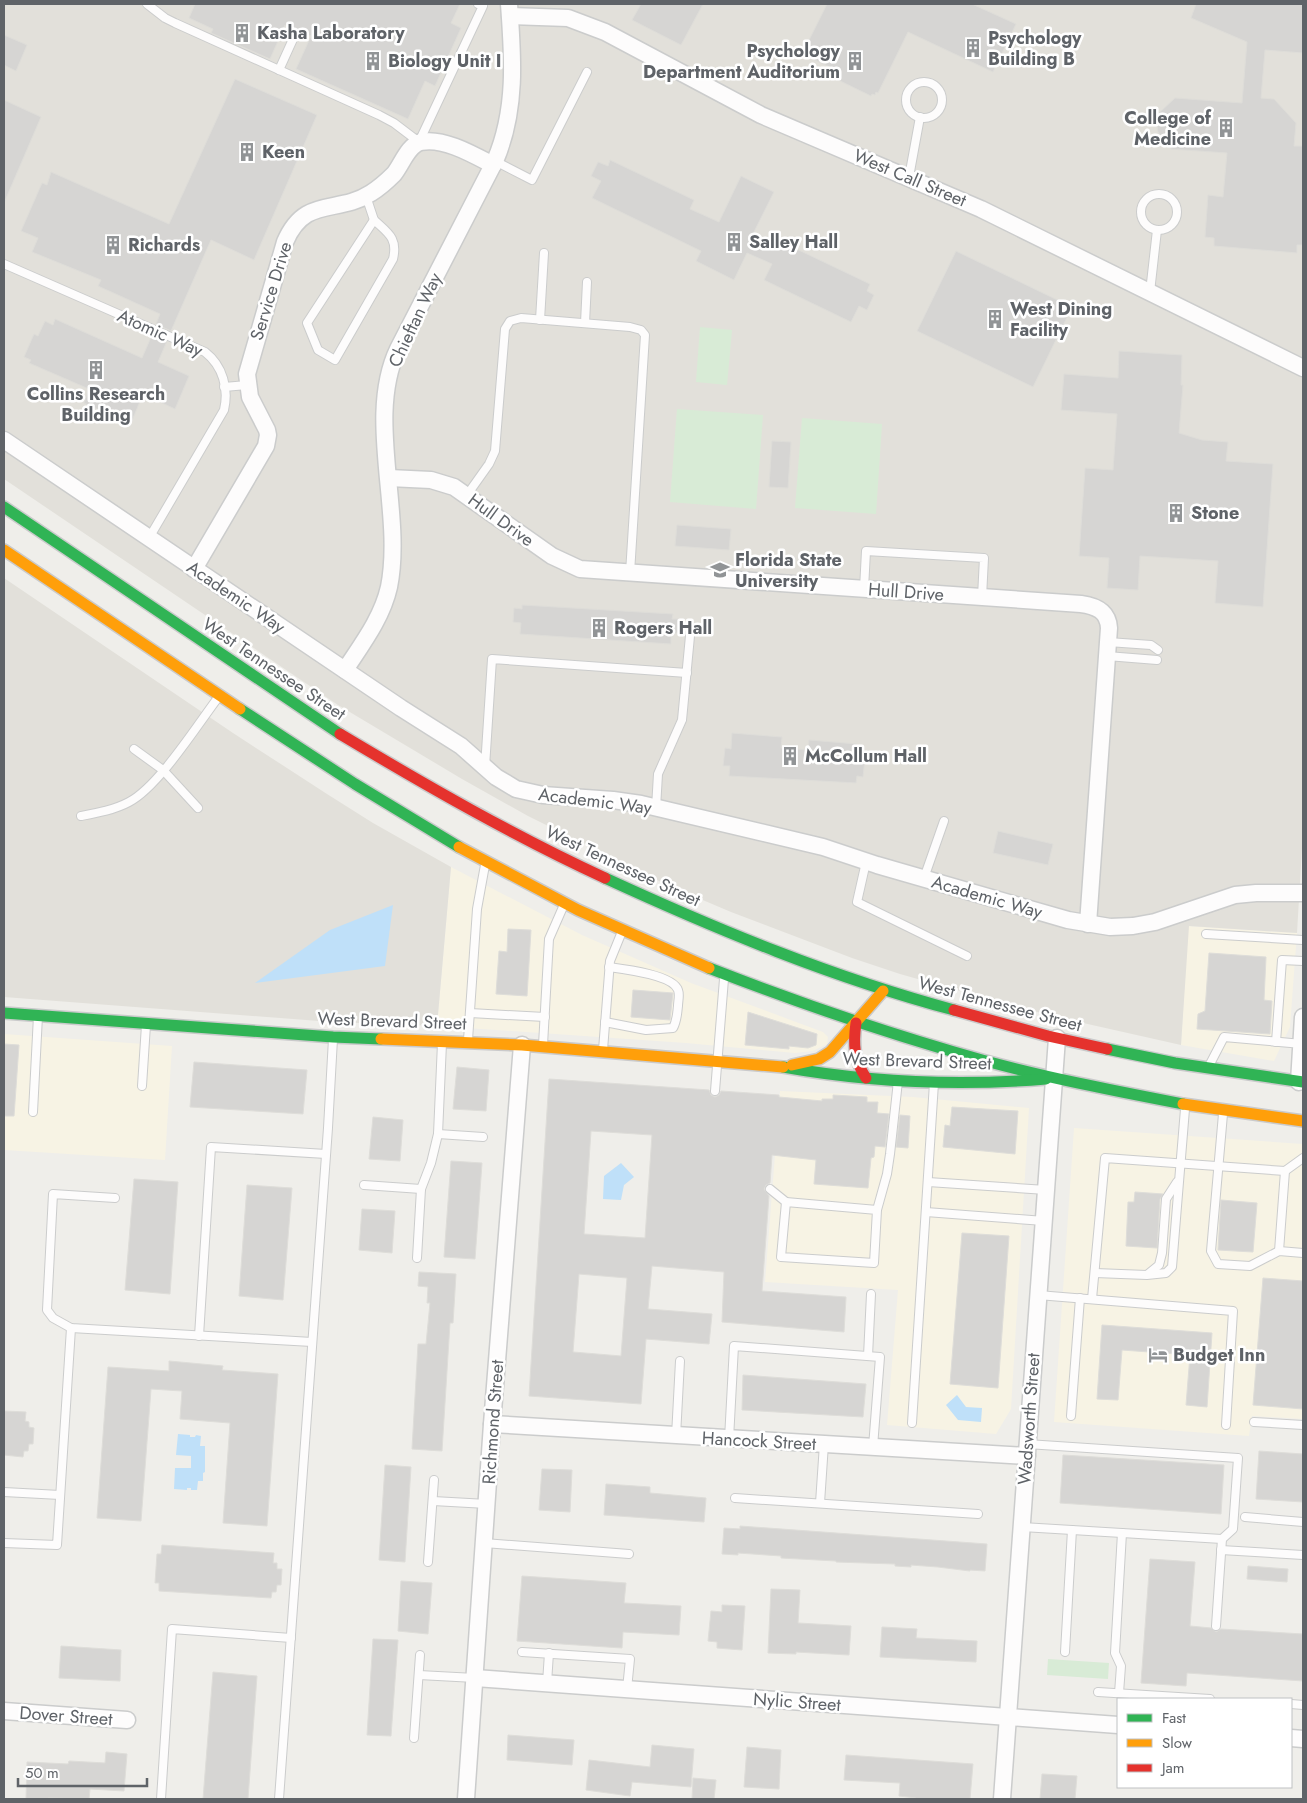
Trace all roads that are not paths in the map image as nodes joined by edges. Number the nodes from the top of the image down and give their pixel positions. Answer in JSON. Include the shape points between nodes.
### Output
{"nodes":[{"id":1,"x":147,"y":4,"type":"edge"},
{"id":2,"x":478,"y":4,"type":"edge"},
{"id":3,"x":510,"y":10,"type":"edge"},
{"id":4,"x":294,"y":37,"type":"dead end"},
{"id":5,"x":279,"y":70,"type":"junction"},
{"id":6,"x":587,"y":72,"type":"dead end"},
{"id":7,"x":920,"y":117,"type":"junction"},
{"id":8,"x":419,"y":142,"type":"junction"},
{"id":9,"x":494,"y":163,"type":"junction"},
{"id":10,"x":909,"y":177,"type":"junction"},
{"id":11,"x":366,"y":196,"type":"junction"},
{"id":12,"x":374,"y":220,"type":"junction"},
{"id":13,"x":1157,"y":230,"type":"junction"},
{"id":14,"x":544,"y":252,"type":"dead end"},
{"id":15,"x":4,"y":264,"type":"edge"},
{"id":16,"x":587,"y":282,"type":"dead end"},
{"id":17,"x":1150,"y":292,"type":"junction"},
{"id":18,"x":540,"y":320,"type":"junction"},
{"id":19,"x":585,"y":323,"type":"junction"},
{"id":20,"x":1303,"y":368,"type":"edge"},
{"id":21,"x":247,"y":385,"type":"junction"},
{"id":22,"x":224,"y":387,"type":"junction"},
{"id":23,"x":4,"y":440,"type":"edge"},
{"id":24,"x":389,"y":478,"type":"junction"},
{"id":25,"x":467,"y":495,"type":"junction"},
{"id":26,"x":4,"y":507,"type":"edge"},
{"id":27,"x":149,"y":538,"type":"junction"},
{"id":28,"x":4,"y":550,"type":"edge"},
{"id":29,"x":194,"y":568,"type":"junction"},
{"id":30,"x":630,"y":573,"type":"junction"},
{"id":31,"x":864,"y":589,"type":"junction"},
{"id":32,"x":982,"y":597,"type":"junction"},
{"id":33,"x":690,"y":636,"type":"dead end"},
{"id":34,"x":1108,"y":649,"type":"junction"},
{"id":35,"x":1158,"y":650,"type":"dead end"},
{"id":36,"x":1157,"y":660,"type":"dead end"},
{"id":37,"x":345,"y":670,"type":"junction"},
{"id":38,"x":687,"y":674,"type":"junction"},
{"id":39,"x":220,"y":695,"type":"junction"},
{"id":40,"x":134,"y":749,"type":"dead end"},
{"id":41,"x":485,"y":768,"type":"junction"},
{"id":42,"x":163,"y":770,"type":"junction"},
{"id":43,"x":198,"y":808,"type":"dead end"},
{"id":44,"x":656,"y":808,"type":"junction"},
{"id":45,"x":81,"y":816,"type":"dead end"},
{"id":46,"x":944,"y":821,"type":"dead end"},
{"id":47,"x":486,"y":862,"type":"junction"},
{"id":48,"x":866,"y":862,"type":"junction"},
{"id":49,"x":924,"y":878,"type":"junction"},
{"id":50,"x":1303,"y":894,"type":"edge"},
{"id":51,"x":565,"y":903,"type":"junction"},
{"id":52,"x":1088,"y":924,"type":"junction"},
{"id":53,"x":622,"y":930,"type":"junction"},
{"id":54,"x":1206,"y":934,"type":"dead end"},
{"id":55,"x":1303,"y":940,"type":"edge"},
{"id":56,"x":967,"y":956,"type":"dead end"},
{"id":57,"x":1303,"y":961,"type":"edge"},
{"id":58,"x":609,"y":967,"type":"junction"},
{"id":59,"x":724,"y":975,"type":"junction"},
{"id":60,"x":883,"y":991,"type":"junction"},
{"id":61,"x":4,"y":1012,"type":"edge"},
{"id":62,"x":470,"y":1013,"type":"junction"},
{"id":63,"x":38,"y":1015,"type":"junction"},
{"id":64,"x":545,"y":1017,"type":"junction"},
{"id":65,"x":1303,"y":1017,"type":"edge"},
{"id":66,"x":605,"y":1022,"type":"junction"},
{"id":67,"x":146,"y":1023,"type":"junction"},
{"id":68,"x":856,"y":1023,"type":"junction"},
{"id":69,"x":333,"y":1037,"type":"junction"},
{"id":70,"x":1057,"y":1038,"type":"junction"},
{"id":71,"x":442,"y":1042,"type":"junction"},
{"id":72,"x":468,"y":1042,"type":"junction"},
{"id":73,"x":1276,"y":1042,"type":"junction"},
{"id":74,"x":522,"y":1045,"type":"junction"},
{"id":75,"x":1302,"y":1045,"type":"edge"},
{"id":76,"x":543,"y":1047,"type":"junction"},
{"id":77,"x":603,"y":1052,"type":"junction"},
{"id":78,"x":717,"y":1061,"type":"junction"},
{"id":79,"x":779,"y":1066,"type":"junction"},
{"id":80,"x":1208,"y":1068,"type":"junction"},
{"id":81,"x":866,"y":1078,"type":"junction"},
{"id":82,"x":1054,"y":1078,"type":"junction"},
{"id":83,"x":898,"y":1079,"type":"junction"},
{"id":84,"x":935,"y":1080,"type":"junction"},
{"id":85,"x":1301,"y":1082,"type":"edge"},
{"id":86,"x":142,"y":1086,"type":"dead end"},
{"id":87,"x":714,"y":1091,"type":"dead end"},
{"id":88,"x":1185,"y":1104,"type":"junction"},
{"id":89,"x":1223,"y":1111,"type":"junction"},
{"id":90,"x":33,"y":1112,"type":"dead end"},
{"id":91,"x":1303,"y":1121,"type":"edge"},
{"id":92,"x":438,"y":1134,"type":"junction"},
{"id":93,"x":483,"y":1137,"type":"dead end"},
{"id":94,"x":326,"y":1154,"type":"junction"},
{"id":95,"x":1303,"y":1158,"type":"edge"},
{"id":96,"x":1180,"y":1164,"type":"junction"},
{"id":97,"x":1218,"y":1166,"type":"junction"},
{"id":98,"x":1285,"y":1171,"type":"junction"},
{"id":99,"x":1179,"y":1180,"type":"junction"},
{"id":100,"x":928,"y":1182,"type":"junction"},
{"id":101,"x":364,"y":1185,"type":"dead end"},
{"id":102,"x":420,"y":1189,"type":"junction"},
{"id":103,"x":770,"y":1189,"type":"dead end"},
{"id":104,"x":1046,"y":1190,"type":"junction"},
{"id":105,"x":115,"y":1198,"type":"dead end"},
{"id":106,"x":786,"y":1202,"type":"junction"},
{"id":107,"x":877,"y":1210,"type":"junction"},
{"id":108,"x":926,"y":1212,"type":"junction"},
{"id":109,"x":1044,"y":1220,"type":"junction"},
{"id":110,"x":1278,"y":1251,"type":"junction"},
{"id":111,"x":1303,"y":1253,"type":"edge"},
{"id":112,"x":417,"y":1258,"type":"dead end"},
{"id":113,"x":1095,"y":1273,"type":"junction"},
{"id":114,"x":1147,"y":1275,"type":"junction"},
{"id":115,"x":871,"y":1294,"type":"dead end"},
{"id":116,"x":1038,"y":1295,"type":"junction"},
{"id":117,"x":1080,"y":1298,"type":"junction"},
{"id":118,"x":1092,"y":1299,"type":"junction"},
{"id":119,"x":72,"y":1328,"type":"junction"},
{"id":120,"x":199,"y":1336,"type":"junction"},
{"id":121,"x":312,"y":1342,"type":"junction"},
{"id":122,"x":868,"y":1356,"type":"junction"},
{"id":123,"x":680,"y":1361,"type":"dead end"},
{"id":124,"x":1071,"y":1416,"type":"dead end"},
{"id":125,"x":1254,"y":1422,"type":"dead end"},
{"id":126,"x":912,"y":1423,"type":"dead end"},
{"id":127,"x":492,"y":1424,"type":"junction"},
{"id":128,"x":1226,"y":1425,"type":"dead end"},
{"id":129,"x":1303,"y":1425,"type":"edge"},
{"id":130,"x":676,"y":1436,"type":"junction"},
{"id":131,"x":728,"y":1439,"type":"junction"},
{"id":132,"x":824,"y":1444,"type":"junction"},
{"id":133,"x":873,"y":1447,"type":"junction"},
{"id":134,"x":1027,"y":1450,"type":"junction"},
{"id":135,"x":434,"y":1480,"type":"dead end"},
{"id":136,"x":4,"y":1492,"type":"edge"},
{"id":137,"x":60,"y":1495,"type":"junction"},
{"id":138,"x":735,"y":1498,"type":"dead end"},
{"id":139,"x":433,"y":1501,"type":"junction"},
{"id":140,"x":487,"y":1504,"type":"junction"},
{"id":141,"x":820,"y":1504,"type":"junction"},
{"id":142,"x":978,"y":1514,"type":"dead end"},
{"id":143,"x":1245,"y":1517,"type":"dead end"},
{"id":144,"x":1303,"y":1522,"type":"edge"},
{"id":145,"x":1022,"y":1527,"type":"junction"},
{"id":146,"x":1072,"y":1530,"type":"junction"},
{"id":147,"x":1122,"y":1533,"type":"junction"},
{"id":148,"x":1222,"y":1539,"type":"junction"},
{"id":149,"x":4,"y":1543,"type":"edge"},
{"id":150,"x":484,"y":1543,"type":"junction"},
{"id":151,"x":1221,"y":1550,"type":"junction"},
{"id":152,"x":629,"y":1554,"type":"dead end"},
{"id":153,"x":1303,"y":1555,"type":"edge"},
{"id":154,"x":428,"y":1562,"type":"dead end"},
{"id":155,"x":1216,"y":1626,"type":"dead end"},
{"id":156,"x":291,"y":1638,"type":"junction"},
{"id":157,"x":522,"y":1652,"type":"dead end"},
{"id":158,"x":1065,"y":1652,"type":"dead end"},
{"id":159,"x":549,"y":1654,"type":"junction"},
{"id":160,"x":420,"y":1655,"type":"dead end"},
{"id":161,"x":419,"y":1675,"type":"junction"},
{"id":162,"x":475,"y":1678,"type":"junction"},
{"id":163,"x":547,"y":1683,"type":"junction"},
{"id":164,"x":627,"y":1689,"type":"junction"},
{"id":165,"x":1098,"y":1692,"type":"dead end"},
{"id":166,"x":1119,"y":1693,"type":"junction"},
{"id":167,"x":1195,"y":1698,"type":"edge"},
{"id":168,"x":4,"y":1711,"type":"edge"},
{"id":169,"x":1008,"y":1717,"type":"junction"},
{"id":170,"x":127,"y":1720,"type":"dead end"},
{"id":171,"x":1117,"y":1725,"type":"edge"},
{"id":172,"x":414,"y":1738,"type":"dead end"},
{"id":173,"x":161,"y":1799,"type":"edge"},
{"id":174,"x":279,"y":1799,"type":"edge"},
{"id":175,"x":466,"y":1799,"type":"edge"},
{"id":176,"x":1002,"y":1799,"type":"edge"}],
"edges":[{"from":1,"to":5,"type":"lane","via":[[165,18]]},
{"from":2,"to":8,"type":"lane","via":[[483,6]]},
{"from":3,"to":9,"type":"street","name":"Chieftan Way","via":[[512,90],[508,117]]},
{"from":3,"to":10,"type":"street","name":"West Call Street","via":[[584,23],[760,115]]},
{"from":4,"to":5,"type":"lane"},
{"from":5,"to":8,"type":"lane","via":[[386,119]]},
{"from":6,"to":9,"type":"lane","via":[[532,180]]},
{"from":7,"to":7,"type":"lane","via":[[927,118],[938,112],[942,101],[939,90],[924,82],[914,85],[906,99],[910,111]]},
{"from":7,"to":10,"type":"lane"},
{"from":8,"to":9,"type":"street","via":[[456,147]]},
{"from":8,"to":11,"type":"street","name":"Service Drive","via":[[390,178]]},
{"from":9,"to":24,"type":"street","name":"Chieftan Way","via":[[393,360],[385,407]]},
{"from":10,"to":17,"type":"street","name":"West Call Street","via":[[981,208]]},
{"from":11,"to":12,"type":"lane"},
{"from":11,"to":21,"type":"street","name":"Service Drive","via":[[308,213],[292,228],[283,247],[250,362]]},
{"from":12,"to":12,"type":"lane","via":[[394,241],[393,259],[335,360],[318,350],[307,323]]},
{"from":13,"to":13,"type":"lane","via":[[1172,225],[1178,213],[1171,198],[1160,194],[1145,200],[1141,211],[1149,227]]},
{"from":13,"to":17,"type":"lane"},
{"from":14,"to":18,"type":"lane"},
{"from":15,"to":22,"type":"lane","name":"Atomic Way","via":[[205,352],[220,369]]},
{"from":16,"to":19,"type":"lane"},
{"from":17,"to":20,"type":"street","name":"West Call Street"},
{"from":18,"to":19,"type":"lane"},
{"from":18,"to":25,"type":"lane","via":[[515,319],[507,324],[495,451]]},
{"from":19,"to":30,"type":"lane","via":[[630,327],[641,330],[645,335]]},
{"from":21,"to":22,"type":"lane"},
{"from":21,"to":29,"type":"street","name":"Service Drive","via":[[267,430],[266,446]]},
{"from":22,"to":27,"type":"lane","name":"Atomic Way","via":[[226,402],[220,418]]},
{"from":23,"to":27,"type":"street","name":"Academic Way"},
{"from":24,"to":25,"type":"street","name":"Hull Drive","via":[[437,481]]},
{"from":24,"to":37,"type":"street","name":"Chieftan Way","via":[[393,549],[389,587],[378,618]]},
{"from":25,"to":30,"type":"street","name":"Hull Drive","via":[[566,564],[583,570]]},
{"from":26,"to":60,"type":"main road","name":"West Tennessee Street","via":[[338,733],[417,781],[581,868],[656,903],[747,942]]},
{"from":27,"to":29,"type":"street","name":"Academic Way"},
{"from":28,"to":39,"type":"main road"},
{"from":29,"to":37,"type":"street","name":"Academic Way"},
{"from":30,"to":31,"type":"street","name":"Hull Drive"},
{"from":31,"to":32,"type":"street","name":"Hull Drive"},
{"from":31,"to":32,"type":"lane","via":[[866,551],[984,558]]},
{"from":32,"to":34,"type":"street","name":"Hull Drive","via":[[1098,608],[1108,621]]},
{"from":33,"to":38,"type":"lane"},
{"from":34,"to":35,"type":"lane","via":[[1151,645]]},
{"from":34,"to":36,"type":"lane"},
{"from":34,"to":52,"type":"street","name":"Hull Drive"},
{"from":37,"to":41,"type":"street","name":"Academic Way","via":[[461,746]]},
{"from":38,"to":41,"type":"lane","via":[[492,659]]},
{"from":38,"to":44,"type":"lane","via":[[682,720],[658,774]]},
{"from":39,"to":42,"type":"lane"},
{"from":39,"to":47,"type":"main road","via":[[334,772]]},
{"from":40,"to":42,"type":"lane"},
{"from":41,"to":44,"type":"street","name":"Academic Way","via":[[506,784],[529,793],[623,801]]},
{"from":42,"to":43,"type":"lane"},
{"from":42,"to":45,"type":"lane","via":[[147,789],[130,802],[108,811]]},
{"from":44,"to":48,"type":"street","name":"Academic Way","via":[[823,847]]},
{"from":46,"to":49,"type":"lane"},
{"from":47,"to":51,"type":"main road"},
{"from":47,"to":62,"type":"lane","via":[[477,909]]},
{"from":48,"to":49,"type":"street","name":"Academic Way"},
{"from":48,"to":56,"type":"lane","via":[[857,902]]},
{"from":49,"to":52,"type":"street","name":"Academic Way"},
{"from":50,"to":52,"type":"street","name":"Academic Way","via":[[1256,892],[1235,895],[1155,922],[1110,927]]},
{"from":51,"to":53,"type":"main road"},
{"from":51,"to":64,"type":"lane","via":[[549,939]]},
{"from":53,"to":58,"type":"lane"},
{"from":53,"to":59,"type":"main road"},
{"from":54,"to":55,"type":"lane"},
{"from":57,"to":73,"type":"lane","via":[[1282,960]]},
{"from":58,"to":66,"type":"lane"},
{"from":58,"to":66,"type":"lane","via":[[657,977],[672,983],[679,994],[673,1028],[646,1030]]},
{"from":59,"to":68,"type":"main road"},
{"from":59,"to":78,"type":"lane"},
{"from":60,"to":68,"type":"main road","name":"West Brevard Street"},
{"from":60,"to":70,"type":"main road","name":"West Tennessee Street"},
{"from":61,"to":63,"type":"main road","name":"West Brevard Street"},
{"from":62,"to":64,"type":"lane"},
{"from":62,"to":72,"type":"lane"},
{"from":63,"to":67,"type":"main road","name":"West Brevard Street"},
{"from":63,"to":90,"type":"lane"},
{"from":64,"to":76,"type":"lane"},
{"from":65,"to":75,"type":"street"},
{"from":66,"to":77,"type":"lane"},
{"from":67,"to":69,"type":"main road","name":"West Brevard Street"},
{"from":67,"to":86,"type":"lane"},
{"from":68,"to":79,"type":"main road","name":"West Brevard Street","via":[[830,1052],[819,1059]]},
{"from":68,"to":81,"type":"main road","via":[[854,1056]]},
{"from":68,"to":82,"type":"main road","via":[[950,1052]]},
{"from":69,"to":71,"type":"main road","name":"West Brevard Street"},
{"from":69,"to":94,"type":"lane"},
{"from":70,"to":80,"type":"main road","name":"West Tennessee Street"},
{"from":70,"to":82,"type":"street","name":"Wadsworth Street"},
{"from":71,"to":72,"type":"main road","name":"West Brevard Street"},
{"from":71,"to":92,"type":"lane"},
{"from":72,"to":74,"type":"main road","name":"West Brevard Street"},
{"from":73,"to":75,"type":"lane"},
{"from":73,"to":80,"type":"lane","via":[[1224,1037]]},
{"from":74,"to":76,"type":"main road","name":"West Brevard Street"},
{"from":74,"to":127,"type":"street","name":"Richmond Street"},
{"from":75,"to":85,"type":"street"},
{"from":76,"to":77,"type":"main road","name":"West Brevard Street"},
{"from":77,"to":78,"type":"main road","name":"West Brevard Street"},
{"from":78,"to":79,"type":"main road","name":"West Brevard Street"},
{"from":78,"to":87,"type":"lane"},
{"from":79,"to":81,"type":"main road","name":"West Brevard Street"},
{"from":80,"to":85,"type":"main road","name":"West Tennessee Street"},
{"from":81,"to":83,"type":"main road","name":"West Brevard Street"},
{"from":82,"to":84,"type":"main road","name":"West Brevard Street","via":[[989,1082]]},
{"from":82,"to":88,"type":"main road"},
{"from":82,"to":104,"type":"street","name":"Wadsworth Street"},
{"from":83,"to":84,"type":"main road","name":"West Brevard Street"},
{"from":83,"to":107,"type":"lane","via":[[887,1174]]},
{"from":84,"to":100,"type":"lane"},
{"from":88,"to":89,"type":"main road"},
{"from":88,"to":96,"type":"lane"},
{"from":89,"to":91,"type":"main road"},
{"from":89,"to":97,"type":"lane"},
{"from":92,"to":93,"type":"lane"},
{"from":92,"to":102,"type":"lane"},
{"from":94,"to":120,"type":"lane","via":[[211,1147]]},
{"from":94,"to":121,"type":"lane"},
{"from":95,"to":98,"type":"lane"},
{"from":96,"to":97,"type":"lane"},
{"from":96,"to":99,"type":"lane"},
{"from":96,"to":113,"type":"lane","via":[[1105,1158]]},
{"from":97,"to":98,"type":"lane"},
{"from":97,"to":110,"type":"lane","via":[[1211,1251],[1218,1264],[1250,1266]]},
{"from":98,"to":110,"type":"lane"},
{"from":99,"to":114,"type":"lane","via":[[1166,1199],[1159,1265]]},
{"from":99,"to":114,"type":"lane","via":[[1172,1268]]},
{"from":100,"to":104,"type":"lane"},
{"from":100,"to":108,"type":"lane"},
{"from":101,"to":102,"type":"lane"},
{"from":102,"to":112,"type":"lane"},
{"from":103,"to":106,"type":"lane"},
{"from":104,"to":109,"type":"street","name":"Wadsworth Street"},
{"from":105,"to":119,"type":"lane","via":[[53,1194],[47,1310],[53,1318]]},
{"from":106,"to":107,"type":"lane"},
{"from":106,"to":107,"type":"lane","via":[[781,1257],[874,1263]]},
{"from":108,"to":109,"type":"lane"},
{"from":108,"to":126,"type":"lane"},
{"from":109,"to":116,"type":"street","name":"Wadsworth Street"},
{"from":110,"to":111,"type":"lane"},
{"from":113,"to":114,"type":"lane"},
{"from":113,"to":118,"type":"lane"},
{"from":115,"to":122,"type":"lane"},
{"from":116,"to":117,"type":"lane"},
{"from":116,"to":134,"type":"street","name":"Wadsworth Street"},
{"from":117,"to":118,"type":"lane"},
{"from":117,"to":124,"type":"lane"},
{"from":118,"to":128,"type":"lane","via":[[1233,1311]]},
{"from":119,"to":120,"type":"lane"},
{"from":119,"to":137,"type":"lane"},
{"from":120,"to":121,"type":"lane"},
{"from":121,"to":156,"type":"lane"},
{"from":122,"to":131,"type":"lane","via":[[734,1346]]},
{"from":122,"to":133,"type":"lane","via":[[880,1357]]},
{"from":123,"to":130,"type":"lane"},
{"from":125,"to":129,"type":"lane"},
{"from":127,"to":130,"type":"street","name":"Hancock Street"},
{"from":127,"to":140,"type":"street","name":"Richmond Street"},
{"from":130,"to":131,"type":"street","name":"Hancock Street"},
{"from":131,"to":132,"type":"street","name":"Hancock Street"},
{"from":132,"to":133,"type":"street","name":"Hancock Street"},
{"from":132,"to":141,"type":"lane"},
{"from":133,"to":134,"type":"street","name":"Hancock Street"},
{"from":134,"to":145,"type":"street","name":"Wadsworth Street"},
{"from":134,"to":148,"type":"lane","via":[[1238,1458],[1233,1529]]},
{"from":135,"to":139,"type":"lane"},
{"from":136,"to":137,"type":"lane"},
{"from":137,"to":149,"type":"lane","via":[[56,1545]]},
{"from":138,"to":141,"type":"lane"},
{"from":139,"to":140,"type":"lane"},
{"from":139,"to":154,"type":"lane"},
{"from":140,"to":150,"type":"street","name":"Richmond Street"},
{"from":141,"to":142,"type":"lane"},
{"from":143,"to":144,"type":"lane"},
{"from":145,"to":146,"type":"lane"},
{"from":145,"to":169,"type":"street","name":"Wadsworth Street"},
{"from":146,"to":147,"type":"lane"},
{"from":146,"to":158,"type":"lane"},
{"from":147,"to":148,"type":"lane"},
{"from":147,"to":166,"type":"lane","via":[[1115,1653],[1121,1666]]},
{"from":148,"to":151,"type":"lane"},
{"from":150,"to":152,"type":"lane"},
{"from":150,"to":162,"type":"street","name":"Richmond Street"},
{"from":151,"to":153,"type":"lane"},
{"from":151,"to":155,"type":"lane"},
{"from":156,"to":173,"type":"lane","via":[[172,1629]]},
{"from":156,"to":174,"type":"lane"},
{"from":157,"to":159,"type":"lane"},
{"from":159,"to":163,"type":"lane"},
{"from":159,"to":164,"type":"lane","via":[[630,1658]]},
{"from":160,"to":161,"type":"lane"},
{"from":161,"to":162,"type":"lane"},
{"from":161,"to":172,"type":"lane"},
{"from":162,"to":163,"type":"street","name":"Nylic Street"},
{"from":162,"to":175,"type":"street","name":"Richmond Street"},
{"from":163,"to":164,"type":"street","name":"Nylic Street"},
{"from":164,"to":169,"type":"street","name":"Nylic Street"},
{"from":165,"to":166,"type":"lane"},
{"from":166,"to":167,"type":"lane"},
{"from":168,"to":170,"type":"street","name":"Dover Street"},
{"from":169,"to":171,"type":"street","name":"Nylic Street"},
{"from":169,"to":176,"type":"street","name":"Wadsworth Street"}]}
